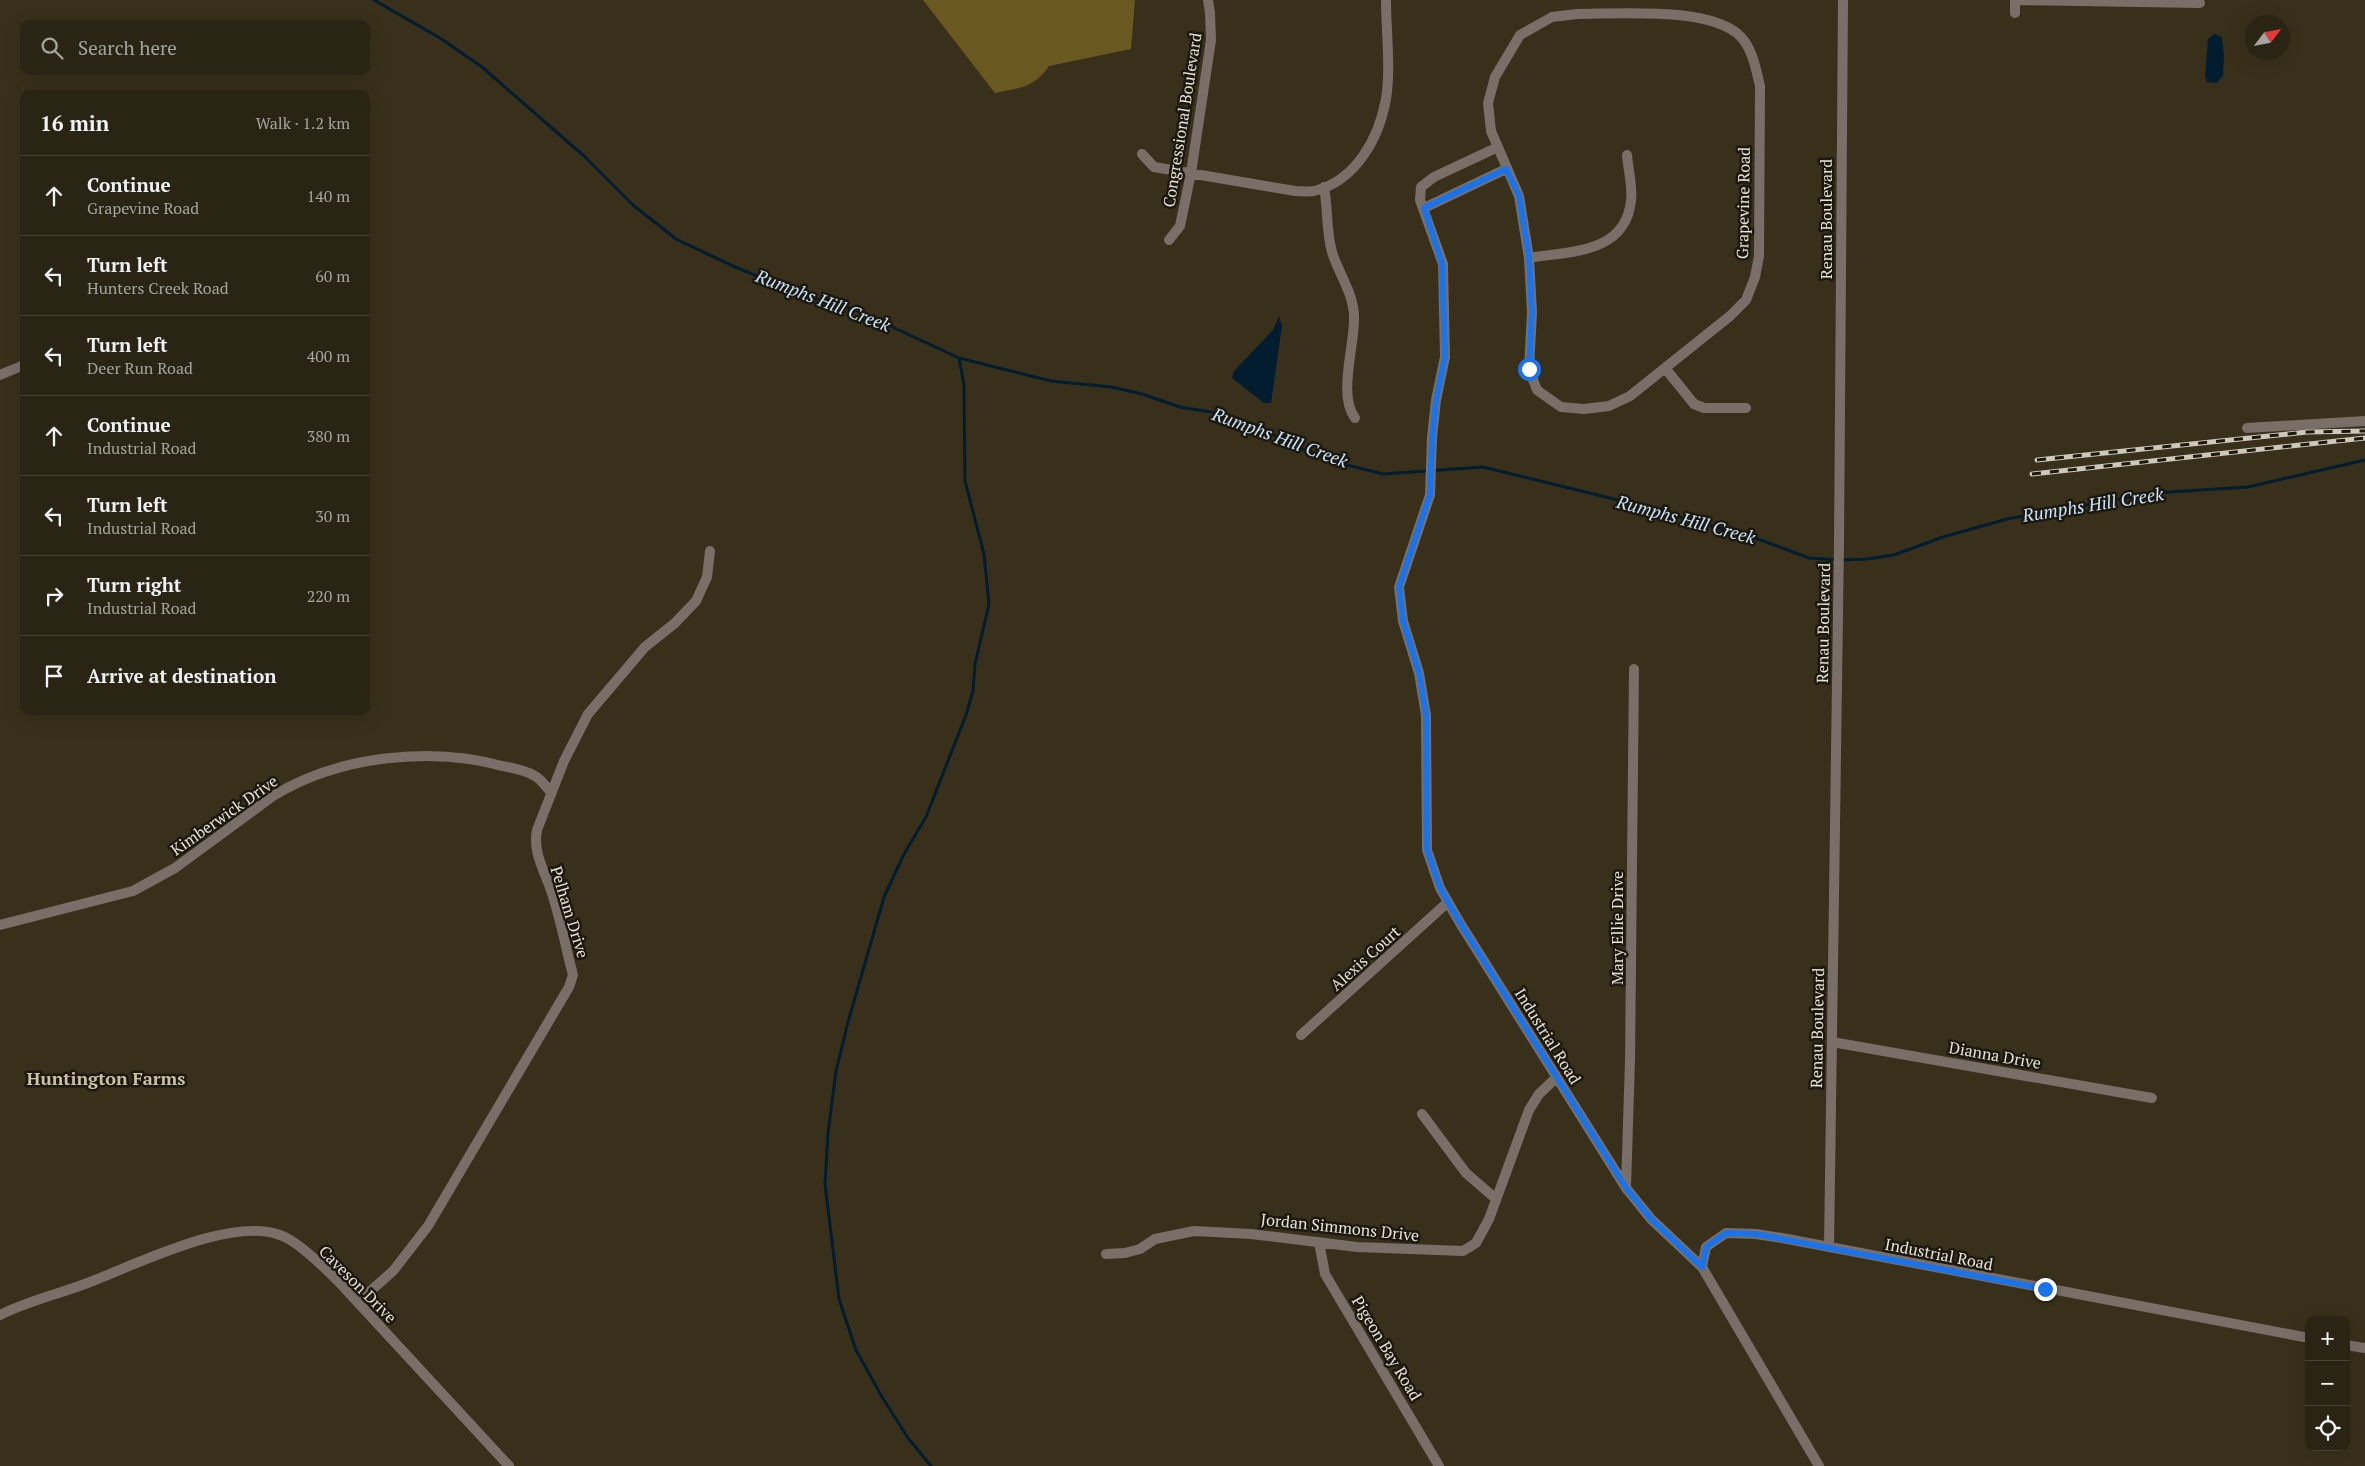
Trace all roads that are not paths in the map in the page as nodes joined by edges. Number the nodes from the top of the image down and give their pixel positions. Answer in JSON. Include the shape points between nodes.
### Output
{"nodes":[{"id":1,"x":1208,"y":0,"type":"edge"},
{"id":2,"x":1386,"y":0,"type":"edge"},
{"id":3,"x":1843,"y":0,"type":"edge"},
{"id":4,"x":2015,"y":0,"type":"edge"},
{"id":5,"x":2200,"y":2,"type":"dead end"},
{"id":6,"x":2015,"y":13,"type":"dead end"},
{"id":7,"x":1498,"y":147,"type":"junction"},
{"id":8,"x":1142,"y":154,"type":"dead end"},
{"id":9,"x":1627,"y":155,"type":"dead end"},
{"id":10,"x":1506,"y":169,"type":"junction"},
{"id":11,"x":1191,"y":173,"type":"junction"},
{"id":12,"x":1324,"y":187,"type":"junction"},
{"id":13,"x":1424,"y":208,"type":"junction"},
{"id":14,"x":1169,"y":240,"type":"dead end"},
{"id":15,"x":1529,"y":258,"type":"junction"},
{"id":16,"x":20,"y":367,"type":"edge"},
{"id":17,"x":1665,"y":368,"type":"junction"},
{"id":18,"x":0,"y":375,"type":"edge"},
{"id":19,"x":1746,"y":408,"type":"dead end"},
{"id":20,"x":1355,"y":418,"type":"dead end"},
{"id":21,"x":2365,"y":421,"type":"edge"},
{"id":22,"x":2247,"y":428,"type":"dead end"},
{"id":23,"x":710,"y":551,"type":"dead end"},
{"id":24,"x":1634,"y":669,"type":"dead end"},
{"id":25,"x":551,"y":792,"type":"junction"},
{"id":26,"x":1448,"y":902,"type":"junction"},
{"id":27,"x":0,"y":925,"type":"edge"},
{"id":28,"x":1300,"y":1035,"type":"dead end"},
{"id":29,"x":1832,"y":1042,"type":"junction"},
{"id":30,"x":1556,"y":1078,"type":"junction"},
{"id":31,"x":2152,"y":1098,"type":"dead end"},
{"id":32,"x":1422,"y":1114,"type":"dead end"},
{"id":33,"x":1626,"y":1188,"type":"junction"},
{"id":34,"x":1496,"y":1199,"type":"junction"},
{"id":35,"x":1319,"y":1242,"type":"junction"},
{"id":36,"x":1829,"y":1247,"type":"junction"},
{"id":37,"x":1106,"y":1254,"type":"dead end"},
{"id":38,"x":1702,"y":1267,"type":"junction"},
{"id":39,"x":358,"y":1302,"type":"junction"},
{"id":40,"x":0,"y":1315,"type":"edge"},
{"id":41,"x":2305,"y":1337,"type":"edge"},
{"id":42,"x":2350,"y":1346,"type":"edge"},
{"id":43,"x":2365,"y":1348,"type":"edge"},
{"id":44,"x":509,"y":1466,"type":"edge"},
{"id":45,"x":1439,"y":1466,"type":"edge"},
{"id":46,"x":1819,"y":1466,"type":"edge"}],
"edges":[{"from":1,"to":11,"type":"street","name":"Congressional Boulevard","via":[[1211,40]]},
{"from":2,"to":12,"type":"street","via":[[1386,98],[1381,118],[1373,142],[1360,161],[1346,175]]},
{"from":3,"to":29,"type":"street","name":"Renau Boulevard"},
{"from":4,"to":5,"type":"street"},
{"from":4,"to":6,"type":"street"},
{"from":7,"to":10,"type":"street","name":"Grapevine Road"},
{"from":7,"to":13,"type":"street","name":"Industrial Road","via":[[1425,182],[1421,187],[1420,200]]},
{"from":7,"to":17,"type":"street","name":"Grapevine Road","via":[[1491,132],[1488,103],[1495,77],[1520,35],[1552,17],[1578,14],[1680,15],[1717,22],[1741,37],[1755,62],[1760,86],[1755,277],[1746,300]]},
{"from":8,"to":11,"type":"street","via":[[1154,167]]},
{"from":9,"to":15,"type":"street","via":[[1631,200],[1627,219],[1616,235],[1600,246]]},
{"from":10,"to":13,"type":"street"},
{"from":10,"to":15,"type":"street","name":"Grapevine Road","via":[[1519,196]]},
{"from":11,"to":12,"type":"street","via":[[1295,191],[1314,191]]},
{"from":11,"to":14,"type":"street","name":"Congressional Boulevard","via":[[1180,226]]},
{"from":12,"to":20,"type":"street","via":[[1332,250],[1354,307],[1346,394],[1350,412]]},
{"from":13,"to":26,"type":"street","name":"Industrial Road","via":[[1442,264],[1445,357],[1436,400],[1430,494],[1399,587],[1403,621],[1419,673],[1426,715],[1427,850]]},
{"from":15,"to":17,"type":"street","name":"Grapevine Road","via":[[1532,312],[1529,369],[1537,390],[1561,406],[1584,409],[1609,406],[1630,396]]},
{"from":16,"to":18,"type":"street"},
{"from":17,"to":19,"type":"street","via":[[1694,404],[1704,408]]},
{"from":21,"to":22,"type":"street"},
{"from":23,"to":25,"type":"street","name":"Pelham Drive","via":[[707,576],[696,601],[645,647],[588,714]]},
{"from":24,"to":33,"type":"street","name":"Mary Ellie Drive"},
{"from":25,"to":27,"type":"street","name":"Kimberwick Drive","via":[[536,776],[482,760],[420,755],[331,769],[281,791],[174,868],[133,891]]},
{"from":25,"to":39,"type":"street","name":"Pelham Drive","via":[[535,840],[573,975],[569,987],[428,1226],[393,1271]]},
{"from":26,"to":28,"type":"street","name":"Alexis Court"},
{"from":26,"to":30,"type":"street","name":"Industrial Road"},
{"from":29,"to":31,"type":"street","name":"Dianna Drive"},
{"from":29,"to":36,"type":"street","name":"Renau Boulevard"},
{"from":30,"to":33,"type":"street","name":"Industrial Road"},
{"from":30,"to":34,"type":"street","name":"Jordan Simmons Drive","via":[[1539,1094],[1529,1110]]},
{"from":32,"to":34,"type":"street","via":[[1466,1173]]},
{"from":33,"to":38,"type":"street","name":"Industrial Road","via":[[1651,1219]]},
{"from":34,"to":35,"type":"street","name":"Jordan Simmons Drive","via":[[1480,1237],[1463,1251],[1357,1248]]},
{"from":35,"to":37,"type":"street","name":"Jordan Simmons Drive","via":[[1194,1231],[1154,1239],[1140,1249],[1125,1253]]},
{"from":35,"to":45,"type":"street","name":"Pigeon Bay Road","via":[[1325,1274]]},
{"from":36,"to":38,"type":"street","name":"Industrial Road","via":[[1756,1234],[1726,1233],[1706,1247]]},
{"from":36,"to":41,"type":"street","name":"Industrial Road"},
{"from":38,"to":46,"type":"street","name":"Industrial Road"},
{"from":39,"to":40,"type":"street","name":"Caveson Drive","via":[[326,1268],[282,1235],[247,1229],[170,1250]]},
{"from":39,"to":44,"type":"street","name":"Caveson Drive"},
{"from":42,"to":43,"type":"street"}]}
